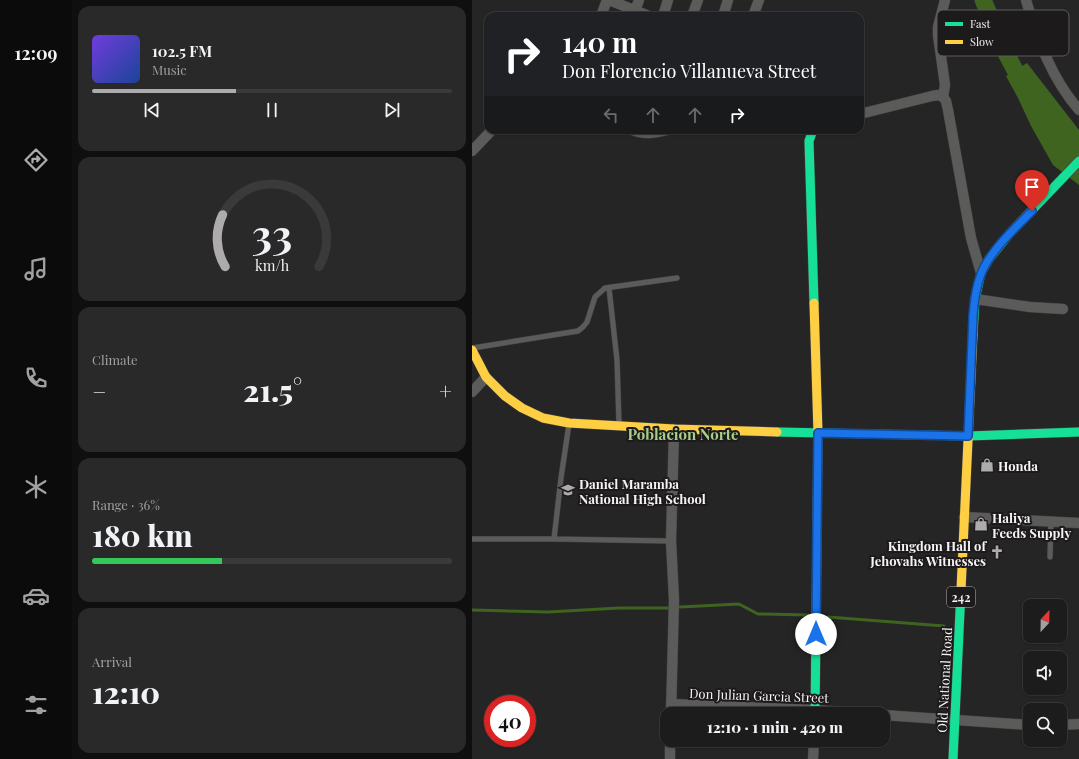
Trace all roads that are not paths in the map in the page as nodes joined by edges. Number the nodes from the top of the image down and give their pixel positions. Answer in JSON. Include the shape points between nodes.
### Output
{"nodes":[{"id":1,"x":608,"y":0,"type":"edge"},
{"id":2,"x":638,"y":0,"type":"edge"},
{"id":3,"x":668,"y":0,"type":"edge"},
{"id":4,"x":698,"y":0,"type":"edge"},
{"id":5,"x":728,"y":0,"type":"edge"},
{"id":6,"x":759,"y":0,"type":"edge"},
{"id":7,"x":945,"y":0,"type":"edge"},
{"id":8,"x":1026,"y":0,"type":"edge"},
{"id":9,"x":942,"y":10,"type":"edge"},
{"id":10,"x":1029,"y":10,"type":"edge"},
{"id":11,"x":603,"y":12,"type":"edge"},
{"id":12,"x":632,"y":12,"type":"edge"},
{"id":13,"x":634,"y":12,"type":"edge"},
{"id":14,"x":664,"y":12,"type":"edge"},
{"id":15,"x":694,"y":12,"type":"edge"},
{"id":16,"x":724,"y":12,"type":"edge"},
{"id":17,"x":754,"y":12,"type":"edge"},
{"id":18,"x":941,"y":56,"type":"edge"},
{"id":19,"x":1046,"y":56,"type":"edge"},
{"id":20,"x":943,"y":98,"type":"junction"},
{"id":21,"x":1079,"y":110,"type":"edge"},
{"id":22,"x":864,"y":113,"type":"edge"},
{"id":23,"x":488,"y":134,"type":"edge"},
{"id":24,"x":812,"y":134,"type":"edge"},
{"id":25,"x":472,"y":150,"type":"edge"},
{"id":26,"x":1079,"y":160,"type":"edge"},
{"id":27,"x":982,"y":273,"type":"junction"},
{"id":28,"x":677,"y":278,"type":"dead end"},
{"id":29,"x":609,"y":288,"type":"junction"},
{"id":30,"x":975,"y":300,"type":"junction"},
{"id":31,"x":1063,"y":309,"type":"dead end"},
{"id":32,"x":472,"y":349,"type":"edge"},
{"id":33,"x":486,"y":378,"type":"junction"},
{"id":34,"x":472,"y":392,"type":"edge"},
{"id":35,"x":569,"y":423,"type":"junction"},
{"id":36,"x":619,"y":426,"type":"junction"},
{"id":37,"x":674,"y":429,"type":"junction"},
{"id":38,"x":1079,"y":432,"type":"edge"},
{"id":39,"x":818,"y":433,"type":"junction"},
{"id":40,"x":968,"y":436,"type":"junction"},
{"id":41,"x":964,"y":517,"type":"junction"},
{"id":42,"x":1051,"y":521,"type":"junction"},
{"id":43,"x":1079,"y":523,"type":"edge"},
{"id":44,"x":472,"y":539,"type":"edge"},
{"id":45,"x":554,"y":539,"type":"junction"},
{"id":46,"x":671,"y":542,"type":"junction"},
{"id":47,"x":1050,"y":557,"type":"dead end"},
{"id":48,"x":671,"y":707,"type":"edge"},
{"id":49,"x":815,"y":707,"type":"edge"},
{"id":50,"x":890,"y":716,"type":"edge"},
{"id":51,"x":954,"y":721,"type":"junction"},
{"id":52,"x":1079,"y":724,"type":"edge"},
{"id":53,"x":1023,"y":725,"type":"edge"},
{"id":54,"x":1067,"y":725,"type":"edge"},
{"id":55,"x":670,"y":747,"type":"edge"},
{"id":56,"x":814,"y":747,"type":"edge"},
{"id":57,"x":670,"y":759,"type":"edge"},
{"id":58,"x":813,"y":759,"type":"edge"},
{"id":59,"x":953,"y":759,"type":"edge"}],
"edges":[{"from":1,"to":11,"type":"street"},
{"from":1,"to":12,"type":"street"},
{"from":2,"to":13,"type":"street"},
{"from":3,"to":14,"type":"street"},
{"from":4,"to":15,"type":"street"},
{"from":5,"to":16,"type":"street"},
{"from":6,"to":17,"type":"street"},
{"from":7,"to":9,"type":"street"},
{"from":8,"to":10,"type":"street"},
{"from":18,"to":20,"type":"street","via":[[945,85]]},
{"from":19,"to":21,"type":"street","via":[[1070,100]]},
{"from":20,"to":22,"type":"street","via":[[938,95],[932,96]]},
{"from":20,"to":27,"type":"street","via":[[948,110],[971,238]]},
{"from":23,"to":25,"type":"street"},
{"from":24,"to":39,"type":"street","via":[[809,141]]},
{"from":26,"to":27,"type":"street","name":"Old National Road","number":"242","via":[[1010,233],[989,259]]},
{"from":27,"to":30,"type":"street","name":"Old National Road","number":"242"},
{"from":28,"to":29,"type":"lane"},
{"from":29,"to":32,"type":"lane","via":[[605,288],[595,297],[587,322],[578,330]]},
{"from":29,"to":36,"type":"lane","via":[[617,360]]},
{"from":30,"to":31,"type":"street"},
{"from":30,"to":40,"type":"street","name":"Old National Road","number":"242"},
{"from":32,"to":33,"type":"street"},
{"from":33,"to":34,"type":"street"},
{"from":33,"to":35,"type":"street","via":[[522,408],[544,418]]},
{"from":35,"to":36,"type":"street"},
{"from":35,"to":45,"type":"lane"},
{"from":36,"to":37,"type":"street"},
{"from":37,"to":39,"type":"street"},
{"from":37,"to":46,"type":"street"},
{"from":38,"to":40,"type":"street"},
{"from":39,"to":40,"type":"street"},
{"from":39,"to":49,"type":"street"},
{"from":40,"to":41,"type":"street","name":"Old National Road","number":"242"},
{"from":41,"to":42,"type":"street"},
{"from":41,"to":51,"type":"street","name":"Old National Road","number":"242"},
{"from":42,"to":43,"type":"street"},
{"from":42,"to":47,"type":"lane"},
{"from":44,"to":45,"type":"lane"},
{"from":45,"to":46,"type":"lane"},
{"from":46,"to":48,"type":"street","via":[[674,600]]},
{"from":50,"to":51,"type":"street"},
{"from":51,"to":53,"type":"street"},
{"from":51,"to":59,"type":"street","name":"Old National Road","number":"242"},
{"from":52,"to":54,"type":"street"},
{"from":55,"to":57,"type":"street"},
{"from":56,"to":58,"type":"street"}]}
